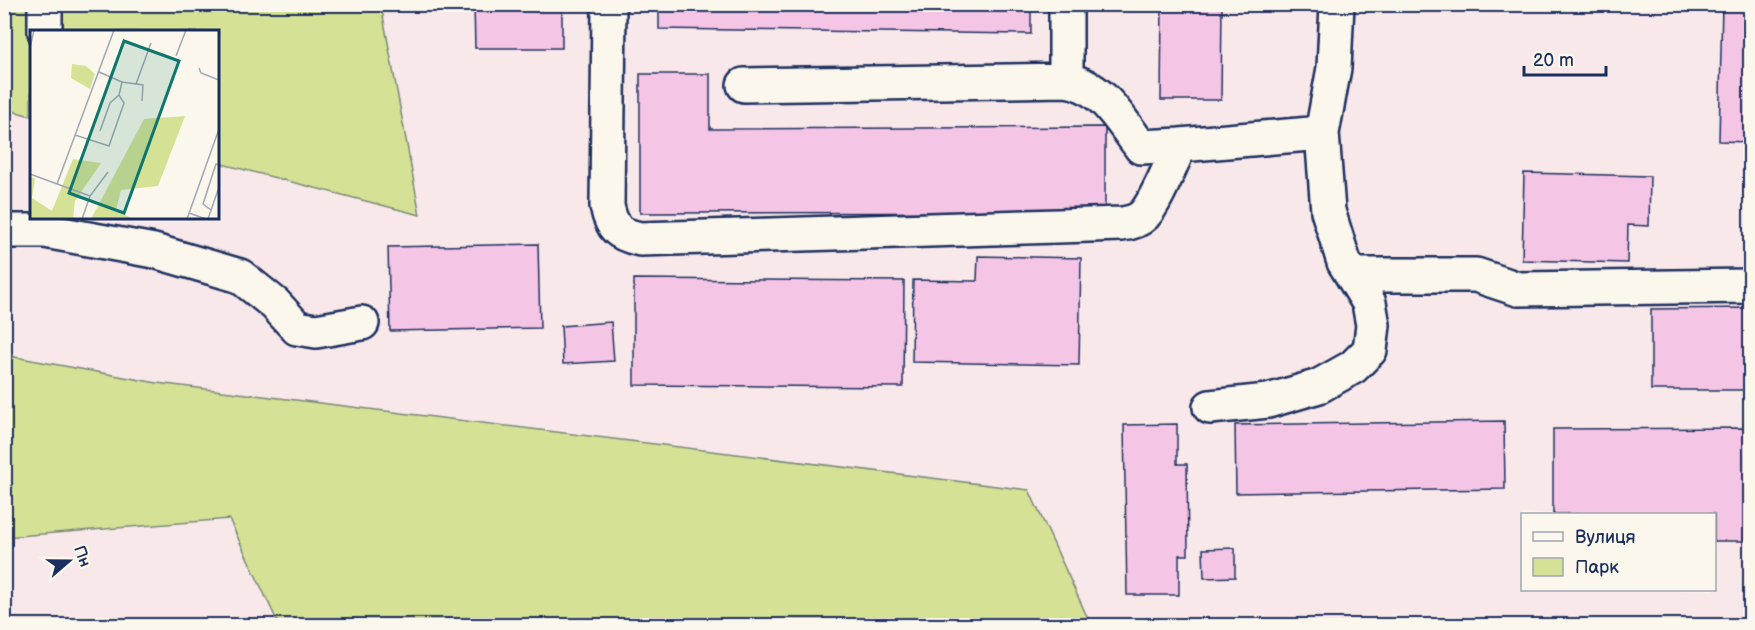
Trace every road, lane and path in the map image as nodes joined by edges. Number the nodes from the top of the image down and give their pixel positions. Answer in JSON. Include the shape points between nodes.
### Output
{"nodes":[{"id":1,"x":45,"y":4,"type":"edge"},
{"id":2,"x":609,"y":4,"type":"edge"},
{"id":3,"x":1066,"y":4,"type":"edge"},
{"id":4,"x":1337,"y":4,"type":"edge"},
{"id":5,"x":45,"y":30,"type":"edge"},
{"id":6,"x":1066,"y":80,"type":"junction"},
{"id":7,"x":744,"y":85,"type":"dead end"},
{"id":8,"x":1322,"y":133,"type":"junction"},
{"id":9,"x":1180,"y":145,"type":"junction"},
{"id":10,"x":45,"y":224,"type":"edge"},
{"id":11,"x":4,"y":231,"type":"edge"},
{"id":12,"x":1352,"y":275,"type":"junction"},
{"id":13,"x":1750,"y":286,"type":"edge"},
{"id":14,"x":362,"y":323,"type":"dead end"},
{"id":15,"x":1210,"y":407,"type":"dead end"}],
"edges":[{"from":1,"to":5,"type":"lane"},
{"from":2,"to":9,"type":"lane","via":[[607,206],[611,223],[623,235],[640,239],[1122,224],[1133,222],[1150,206]]},
{"from":3,"to":6,"type":"lane"},
{"from":4,"to":8,"type":"lane","via":[[1334,68]]},
{"from":6,"to":7,"type":"lane"},
{"from":6,"to":9,"type":"lane","via":[[1091,88],[1141,147]]},
{"from":8,"to":9,"type":"lane"},
{"from":8,"to":12,"type":"lane","via":[[1328,211]]},
{"from":10,"to":11,"type":"lane"},
{"from":10,"to":14,"type":"lane","via":[[240,276],[297,328],[316,331]]},
{"from":12,"to":13,"type":"lane","via":[[1476,275],[1518,289]]},
{"from":12,"to":15,"type":"lane","via":[[1369,303],[1373,325],[1370,350],[1353,367],[1319,386],[1268,401]]}]}
